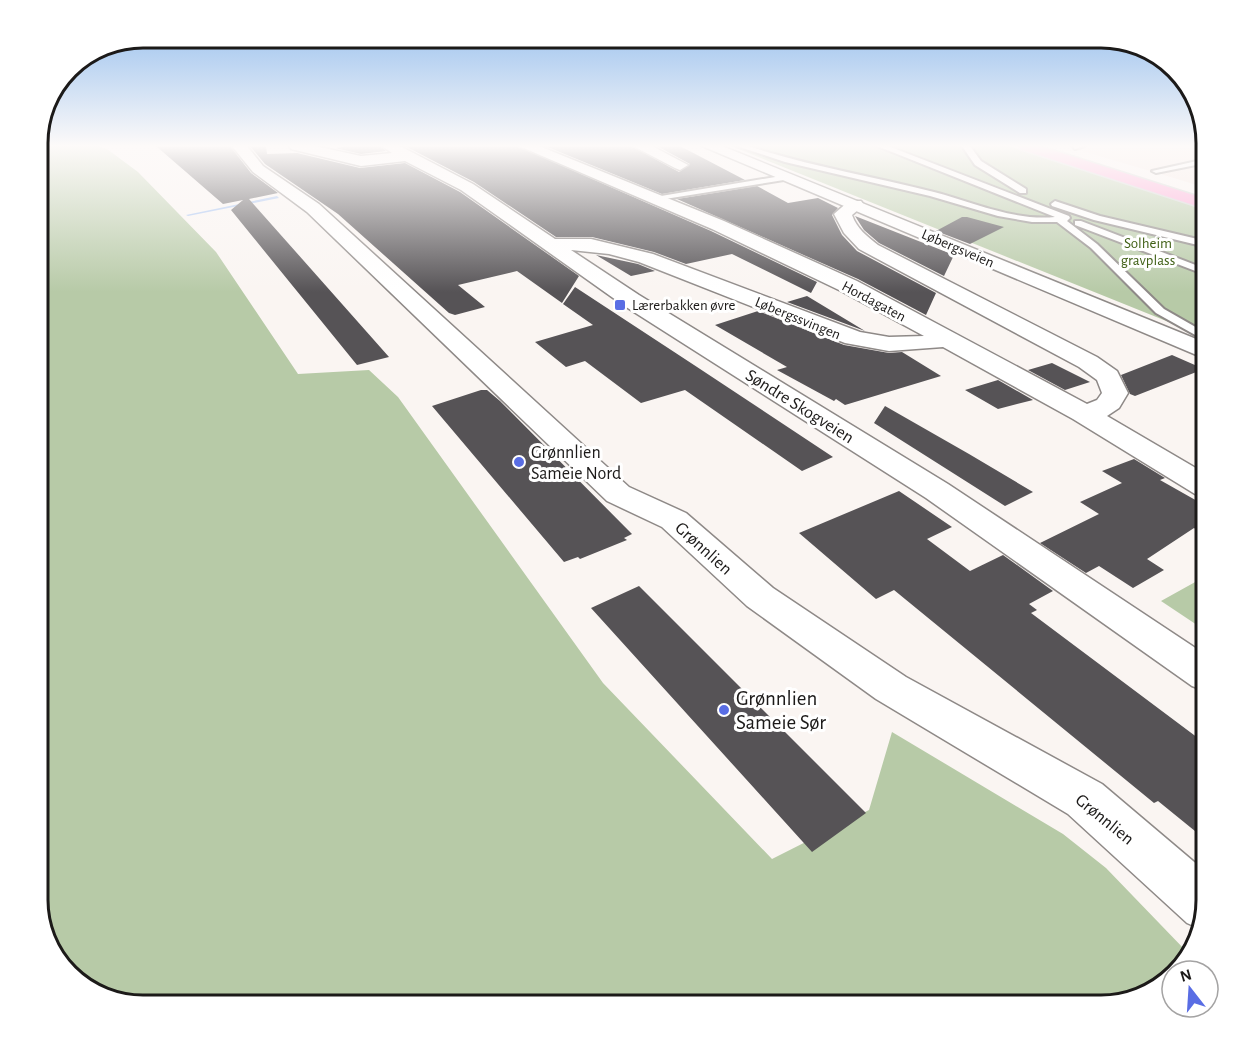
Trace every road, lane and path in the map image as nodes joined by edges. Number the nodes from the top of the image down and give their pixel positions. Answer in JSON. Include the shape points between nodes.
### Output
{"nodes":[{"id":1,"x":294,"y":195,"type":"edge"},
{"id":2,"x":477,"y":195,"type":"edge"},
{"id":3,"x":641,"y":195,"type":"edge"},
{"id":4,"x":674,"y":195,"type":"edge"},
{"id":5,"x":830,"y":195,"type":"edge"},
{"id":6,"x":933,"y":195,"type":"edge"},
{"id":7,"x":1008,"y":195,"type":"edge"},
{"id":8,"x":1025,"y":195,"type":"edge"},
{"id":9,"x":1177,"y":195,"type":"edge"},
{"id":10,"x":665,"y":196,"type":"dead end"},
{"id":11,"x":1196,"y":201,"type":"edge"},
{"id":12,"x":855,"y":205,"type":"junction"},
{"id":13,"x":1061,"y":215,"type":"junction"},
{"id":14,"x":1196,"y":242,"type":"edge"},
{"id":15,"x":551,"y":245,"type":"junction"},
{"id":16,"x":1196,"y":268,"type":"edge"},
{"id":17,"x":1196,"y":332,"type":"edge"},
{"id":18,"x":946,"y":339,"type":"junction"},
{"id":19,"x":1196,"y":347,"type":"edge"},
{"id":20,"x":1083,"y":413,"type":"junction"},
{"id":21,"x":1196,"y":481,"type":"edge"},
{"id":22,"x":1196,"y":668,"type":"edge"},
{"id":23,"x":1196,"y":897,"type":"edge"}],
"edges":[{"from":1,"to":23,"type":"street","name":"Grønnlien","via":[[618,494],[675,520],[760,597],[891,688],[1085,799]]},
{"from":2,"to":15,"type":"street","name":"Søndre Skogveien"},
{"from":3,"to":18,"type":"street","name":"Hordagaten","via":[[784,255]]},
{"from":4,"to":10,"type":"lane"},
{"from":5,"to":12,"type":"street","name":"Løbergsveien"},
{"from":6,"to":13,"type":"lane","via":[[1035,221]]},
{"from":7,"to":13,"type":"lane"},
{"from":8,"to":13,"type":"lane"},
{"from":9,"to":11,"type":"highway"},
{"from":12,"to":19,"type":"street","name":"Løbergsveien"},
{"from":12,"to":20,"type":"street","via":[[846,209],[844,218],[856,237],[871,249],[1108,376],[1115,393],[1112,402],[1102,410]]},
{"from":13,"to":14,"type":"lane"},
{"from":13,"to":16,"type":"lane"},
{"from":13,"to":17,"type":"lane","via":[[1160,311]]},
{"from":15,"to":18,"type":"street","name":"Løbergssvingen","via":[[595,243],[640,254],[852,339],[901,345],[924,345]]},
{"from":15,"to":22,"type":"street","name":"Søndre Skogveien","via":[[631,300],[937,492]]},
{"from":18,"to":20,"type":"street","name":"Hordagaten"},
{"from":20,"to":21,"type":"street","name":"Hordagaten"}]}
